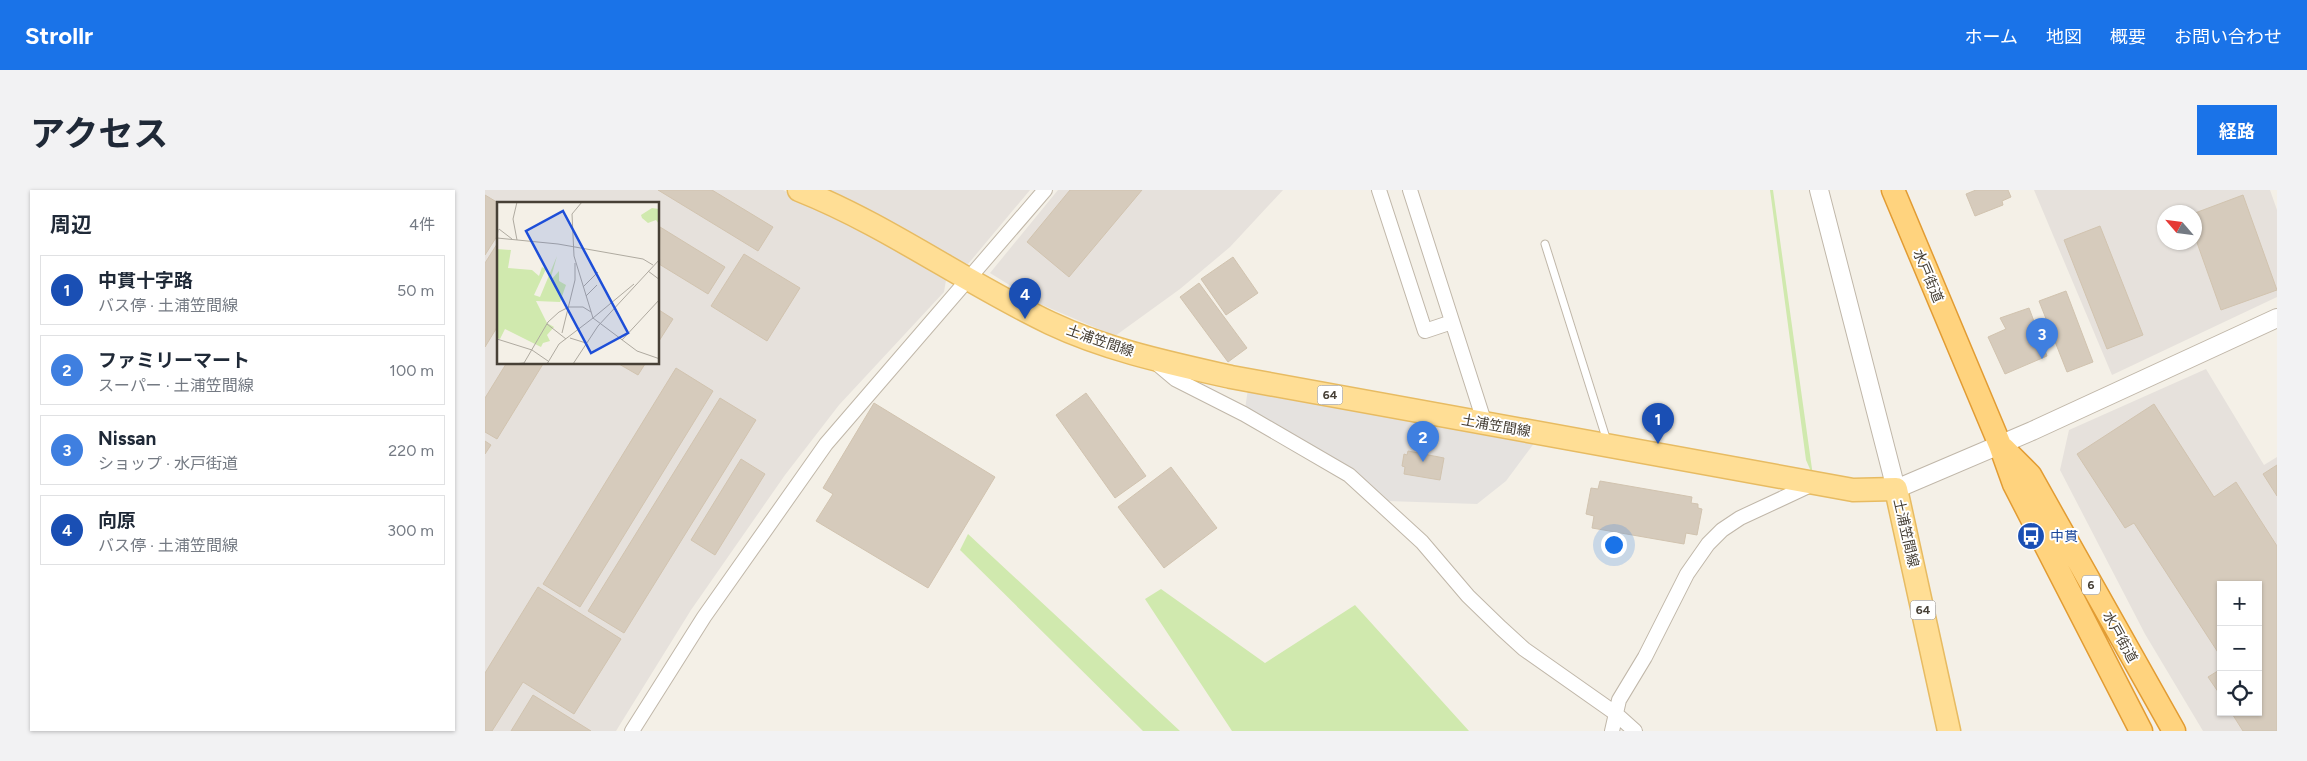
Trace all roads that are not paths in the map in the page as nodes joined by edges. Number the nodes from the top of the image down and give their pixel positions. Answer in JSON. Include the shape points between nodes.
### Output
{"nodes":[{"id":1,"x":799,"y":190,"type":"edge"},
{"id":2,"x":1045,"y":190,"type":"edge"},
{"id":3,"x":1379,"y":190,"type":"edge"},
{"id":4,"x":1409,"y":190,"type":"edge"},
{"id":5,"x":1819,"y":190,"type":"edge"},
{"id":6,"x":1893,"y":190,"type":"edge"},
{"id":7,"x":1545,"y":244,"type":"dead end"},
{"id":8,"x":967,"y":280,"type":"junction"},
{"id":9,"x":2277,"y":318,"type":"edge"},
{"id":10,"x":1452,"y":322,"type":"junction"},
{"id":11,"x":1150,"y":358,"type":"junction"},
{"id":12,"x":1485,"y":424,"type":"junction"},
{"id":13,"x":2000,"y":445,"type":"junction"},
{"id":14,"x":1609,"y":446,"type":"junction"},
{"id":15,"x":1814,"y":483,"type":"junction"},
{"id":16,"x":1895,"y":489,"type":"junction"},
{"id":17,"x":1615,"y":713,"type":"junction"},
{"id":18,"x":2137,"y":729,"type":"edge"},
{"id":19,"x":632,"y":731,"type":"edge"},
{"id":20,"x":1612,"y":731,"type":"edge"},
{"id":21,"x":1635,"y":731,"type":"edge"},
{"id":22,"x":1949,"y":731,"type":"edge"},
{"id":23,"x":2174,"y":731,"type":"edge"}],
"edges":[{"from":1,"to":8,"type":"main road","name":"土浦笠間線","number":"64","via":[[858,218]]},
{"from":2,"to":8,"type":"street"},
{"from":3,"to":10,"type":"street","via":[[1425,331]]},
{"from":4,"to":10,"type":"street"},
{"from":5,"to":16,"type":"street"},
{"from":6,"to":13,"type":"highway","name":"水戸街道","number":"6"},
{"from":7,"to":14,"type":"lane"},
{"from":8,"to":11,"type":"main road","name":"土浦笠間線","number":"64","via":[[1074,334]]},
{"from":8,"to":19,"type":"street","via":[[826,444],[704,617]]},
{"from":9,"to":13,"type":"street"},
{"from":10,"to":12,"type":"street"},
{"from":11,"to":12,"type":"main road","name":"土浦笠間線","number":"64","via":[[1231,377]]},
{"from":11,"to":17,"type":"street","via":[[1175,379],[1244,414],[1349,475],[1422,542],[1468,596],[1513,638]]},
{"from":12,"to":14,"type":"main road","name":"土浦笠間線","number":"64"},
{"from":13,"to":16,"type":"street"},
{"from":13,"to":18,"type":"highway","name":"水戸街道","number":"6","via":[[2014,484]]},
{"from":13,"to":23,"type":"highway","name":"水戸街道","number":"6","via":[[2030,475]]},
{"from":14,"to":15,"type":"main road","name":"土浦笠間線","number":"64"},
{"from":15,"to":16,"type":"main road","name":"土浦笠間線","number":"64","via":[[1858,491]]},
{"from":15,"to":17,"type":"street","via":[[1740,518],[1708,544],[1687,574]]},
{"from":16,"to":22,"type":"main road","name":"土浦笠間線","number":"64"},
{"from":17,"to":20,"type":"street"},
{"from":17,"to":21,"type":"street"}]}
